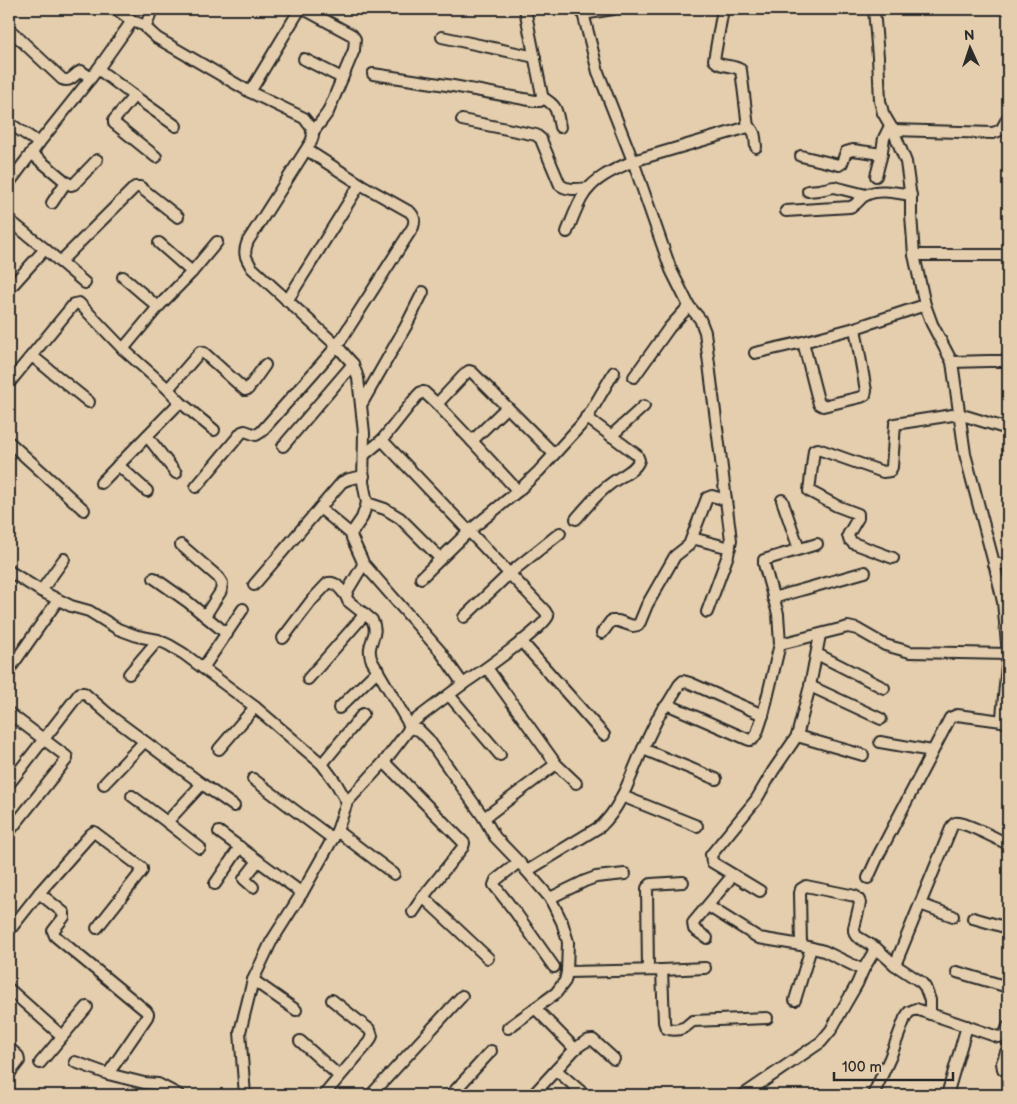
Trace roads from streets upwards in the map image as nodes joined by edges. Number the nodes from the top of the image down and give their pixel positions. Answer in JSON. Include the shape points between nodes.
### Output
{"nodes":[{"id":1,"x":116,"y":9,"type":"edge"},
{"id":2,"x":152,"y":9,"type":"edge"},
{"id":3,"x":302,"y":9,"type":"edge"},
{"id":4,"x":525,"y":9,"type":"edge"},
{"id":5,"x":612,"y":9,"type":"edge"},
{"id":6,"x":722,"y":9,"type":"edge"},
{"id":7,"x":874,"y":9,"type":"edge"},
{"id":8,"x":583,"y":11,"type":"edge"},
{"id":9,"x":132,"y":21,"type":"junction"},
{"id":10,"x":146,"y":26,"type":"junction"},
{"id":11,"x":9,"y":29,"type":"edge"},
{"id":12,"x":442,"y":36,"type":"dead end"},
{"id":13,"x":534,"y":57,"type":"junction"},
{"id":14,"x":304,"y":59,"type":"dead end"},
{"id":15,"x":98,"y":69,"type":"junction"},
{"id":16,"x":373,"y":74,"type":"dead end"},
{"id":17,"x":91,"y":78,"type":"junction"},
{"id":18,"x":342,"y":78,"type":"junction"},
{"id":19,"x":250,"y":92,"type":"junction"},
{"id":20,"x":134,"y":96,"type":"junction"},
{"id":21,"x":542,"y":98,"type":"junction"},
{"id":22,"x":1008,"y":117,"type":"edge"},
{"id":23,"x":462,"y":120,"type":"dead end"},
{"id":24,"x":9,"y":123,"type":"edge"},
{"id":25,"x":176,"y":126,"type":"dead end"},
{"id":26,"x":560,"y":127,"type":"dead end"},
{"id":27,"x":748,"y":127,"type":"junction"},
{"id":28,"x":892,"y":128,"type":"junction"},
{"id":29,"x":313,"y":132,"type":"junction"},
{"id":30,"x":39,"y":143,"type":"junction"},
{"id":31,"x":756,"y":147,"type":"dead end"},
{"id":32,"x":307,"y":150,"type":"junction"},
{"id":33,"x":31,"y":153,"type":"junction"},
{"id":34,"x":882,"y":154,"type":"junction"},
{"id":35,"x":801,"y":156,"type":"dead end"},
{"id":36,"x":156,"y":157,"type":"dead end"},
{"id":37,"x":97,"y":160,"type":"dead end"},
{"id":38,"x":633,"y":161,"type":"junction"},
{"id":39,"x":876,"y":176,"type":"dead end"},
{"id":40,"x":66,"y":182,"type":"junction"},
{"id":41,"x":9,"y":183,"type":"edge"},
{"id":42,"x":360,"y":184,"type":"junction"},
{"id":43,"x":589,"y":188,"type":"junction"},
{"id":44,"x":808,"y":190,"type":"dead end"},
{"id":45,"x":866,"y":195,"type":"junction"},
{"id":46,"x":911,"y":195,"type":"junction"},
{"id":47,"x":52,"y":203,"type":"dead end"},
{"id":48,"x":786,"y":211,"type":"dead end"},
{"id":49,"x":178,"y":217,"type":"dead end"},
{"id":50,"x":9,"y":220,"type":"edge"},
{"id":51,"x":567,"y":232,"type":"dead end"},
{"id":52,"x":217,"y":242,"type":"dead end"},
{"id":53,"x":159,"y":243,"type":"dead end"},
{"id":54,"x":45,"y":249,"type":"junction"},
{"id":55,"x":914,"y":255,"type":"junction"},
{"id":56,"x":1008,"y":255,"type":"edge"},
{"id":57,"x":60,"y":262,"type":"junction"},
{"id":58,"x":192,"y":272,"type":"junction"},
{"id":59,"x":123,"y":277,"type":"dead end"},
{"id":60,"x":85,"y":283,"type":"dead end"},
{"id":61,"x":9,"y":290,"type":"edge"},
{"id":62,"x":424,"y":292,"type":"dead end"},
{"id":63,"x":287,"y":301,"type":"junction"},
{"id":64,"x":925,"y":305,"type":"junction"},
{"id":65,"x":689,"y":306,"type":"junction"},
{"id":66,"x":158,"y":307,"type":"junction"},
{"id":67,"x":855,"y":328,"type":"junction"},
{"id":68,"x":803,"y":342,"type":"junction"},
{"id":69,"x":337,"y":346,"type":"junction"},
{"id":70,"x":123,"y":349,"type":"junction"},
{"id":71,"x":755,"y":353,"type":"dead end"},
{"id":72,"x":32,"y":356,"type":"junction"},
{"id":73,"x":1008,"y":361,"type":"edge"},
{"id":74,"x":952,"y":362,"type":"junction"},
{"id":75,"x":353,"y":364,"type":"junction"},
{"id":76,"x":265,"y":366,"type":"dead end"},
{"id":77,"x":614,"y":372,"type":"dead end"},
{"id":78,"x":634,"y":377,"type":"dead end"},
{"id":79,"x":9,"y":383,"type":"edge"},
{"id":80,"x":168,"y":388,"type":"junction"},
{"id":81,"x":89,"y":402,"type":"dead end"},
{"id":82,"x":180,"y":402,"type":"junction"},
{"id":83,"x":437,"y":404,"type":"junction"},
{"id":84,"x":361,"y":406,"type":"junction"},
{"id":85,"x":644,"y":406,"type":"dead end"},
{"id":86,"x":507,"y":407,"type":"junction"},
{"id":87,"x":959,"y":414,"type":"junction"},
{"id":88,"x":586,"y":417,"type":"junction"},
{"id":89,"x":1008,"y":429,"type":"edge"},
{"id":90,"x":214,"y":430,"type":"dead end"},
{"id":91,"x":148,"y":436,"type":"junction"},
{"id":92,"x":611,"y":436,"type":"junction"},
{"id":93,"x":382,"y":440,"type":"junction"},
{"id":94,"x":472,"y":441,"type":"junction"},
{"id":95,"x":9,"y":442,"type":"edge"},
{"id":96,"x":283,"y":446,"type":"dead end"},
{"id":97,"x":554,"y":454,"type":"junction"},
{"id":98,"x":364,"y":455,"type":"junction"},
{"id":99,"x":118,"y":465,"type":"junction"},
{"id":100,"x":176,"y":473,"type":"dead end"},
{"id":101,"x":364,"y":476,"type":"junction"},
{"id":102,"x":101,"y":483,"type":"dead end"},
{"id":103,"x":196,"y":486,"type":"dead end"},
{"id":104,"x":147,"y":491,"type":"dead end"},
{"id":105,"x":518,"y":491,"type":"junction"},
{"id":106,"x":726,"y":500,"type":"junction"},
{"id":107,"x":782,"y":500,"type":"dead end"},
{"id":108,"x":367,"y":503,"type":"junction"},
{"id":109,"x":320,"y":508,"type":"junction"},
{"id":110,"x":84,"y":510,"type":"dead end"},
{"id":111,"x":576,"y":519,"type":"dead end"},
{"id":112,"x":469,"y":531,"type":"junction"},
{"id":113,"x":560,"y":533,"type":"dead end"},
{"id":114,"x":351,"y":534,"type":"junction"},
{"id":115,"x":692,"y":538,"type":"junction"},
{"id":116,"x":817,"y":544,"type":"dead end"},
{"id":117,"x":181,"y":545,"type":"dead end"},
{"id":118,"x":730,"y":548,"type":"junction"},
{"id":119,"x":799,"y":549,"type":"junction"},
{"id":120,"x":440,"y":558,"type":"junction"},
{"id":121,"x":893,"y":558,"type":"dead end"},
{"id":122,"x":64,"y":559,"type":"dead end"},
{"id":123,"x":363,"y":563,"type":"junction"},
{"id":124,"x":994,"y":564,"type":"junction"},
{"id":125,"x":1008,"y":564,"type":"edge"},
{"id":126,"x":9,"y":571,"type":"edge"},
{"id":127,"x":865,"y":572,"type":"dead end"},
{"id":128,"x":510,"y":573,"type":"junction"},
{"id":129,"x":154,"y":578,"type":"dead end"},
{"id":130,"x":421,"y":578,"type":"dead end"},
{"id":131,"x":254,"y":585,"type":"dead end"},
{"id":132,"x":41,"y":591,"type":"junction"},
{"id":133,"x":346,"y":596,"type":"junction"},
{"id":134,"x":774,"y":598,"type":"junction"},
{"id":135,"x":58,"y":600,"type":"junction"},
{"id":136,"x":244,"y":609,"type":"dead end"},
{"id":137,"x":708,"y":612,"type":"dead end"},
{"id":138,"x":365,"y":614,"type":"junction"},
{"id":139,"x":205,"y":616,"type":"junction"},
{"id":140,"x":464,"y":617,"type":"dead end"},
{"id":141,"x":227,"y":634,"type":"junction"},
{"id":142,"x":602,"y":634,"type":"dead end"},
{"id":143,"x":820,"y":635,"type":"junction"},
{"id":144,"x":283,"y":638,"type":"dead end"},
{"id":145,"x":158,"y":640,"type":"junction"},
{"id":146,"x":521,"y":641,"type":"junction"},
{"id":147,"x":780,"y":644,"type":"junction"},
{"id":148,"x":817,"y":654,"type":"junction"},
{"id":149,"x":1008,"y":654,"type":"edge"},
{"id":150,"x":203,"y":668,"type":"junction"},
{"id":151,"x":487,"y":668,"type":"junction"},
{"id":152,"x":9,"y":670,"type":"edge"},
{"id":153,"x":378,"y":670,"type":"junction"},
{"id":154,"x":129,"y":674,"type":"dead end"},
{"id":155,"x":308,"y":679,"type":"dead end"},
{"id":156,"x":463,"y":684,"type":"junction"},
{"id":157,"x":810,"y":686,"type":"junction"},
{"id":158,"x":884,"y":688,"type":"dead end"},
{"id":159,"x":449,"y":695,"type":"junction"},
{"id":160,"x":667,"y":705,"type":"junction"},
{"id":161,"x":255,"y":707,"type":"junction"},
{"id":162,"x":339,"y":708,"type":"dead end"},
{"id":163,"x":9,"y":713,"type":"edge"},
{"id":164,"x":363,"y":714,"type":"dead end"},
{"id":165,"x":763,"y":715,"type":"junction"},
{"id":166,"x":881,"y":718,"type":"dead end"},
{"id":167,"x":1005,"y":722,"type":"edge"},
{"id":168,"x":409,"y":726,"type":"junction"},
{"id":169,"x":604,"y":736,"type":"dead end"},
{"id":170,"x":797,"y":736,"type":"junction"},
{"id":171,"x":43,"y":739,"type":"junction"},
{"id":172,"x":144,"y":742,"type":"junction"},
{"id":173,"x":880,"y":742,"type":"dead end"},
{"id":174,"x":219,"y":749,"type":"dead end"},
{"id":175,"x":643,"y":749,"type":"junction"},
{"id":176,"x":932,"y":751,"type":"junction"},
{"id":177,"x":500,"y":755,"type":"dead end"},
{"id":178,"x":863,"y":755,"type":"dead end"},
{"id":179,"x":384,"y":762,"type":"junction"},
{"id":180,"x":322,"y":764,"type":"junction"},
{"id":181,"x":556,"y":764,"type":"junction"},
{"id":182,"x":253,"y":780,"type":"dead end"},
{"id":183,"x":716,"y":780,"type":"dead end"},
{"id":184,"x":576,"y":782,"type":"dead end"},
{"id":185,"x":9,"y":784,"type":"edge"},
{"id":186,"x":104,"y":784,"type":"dead end"},
{"id":187,"x":202,"y":784,"type":"junction"},
{"id":188,"x":132,"y":796,"type":"dead end"},
{"id":189,"x":622,"y":796,"type":"junction"},
{"id":190,"x":347,"y":802,"type":"junction"},
{"id":191,"x":234,"y":806,"type":"dead end"},
{"id":192,"x":484,"y":818,"type":"junction"},
{"id":193,"x":167,"y":822,"type":"junction"},
{"id":194,"x":697,"y":826,"type":"dead end"},
{"id":195,"x":9,"y":832,"type":"edge"},
{"id":196,"x":219,"y":832,"type":"dead end"},
{"id":197,"x":335,"y":835,"type":"junction"},
{"id":198,"x":1008,"y":844,"type":"edge"},
{"id":199,"x":240,"y":847,"type":"junction"},
{"id":200,"x":200,"y":848,"type":"dead end"},
{"id":201,"x":258,"y":861,"type":"junction"},
{"id":202,"x":518,"y":862,"type":"junction"},
{"id":203,"x":527,"y":871,"type":"junction"},
{"id":204,"x":394,"y":874,"type":"dead end"},
{"id":205,"x":625,"y":874,"type":"dead end"},
{"id":206,"x":733,"y":874,"type":"junction"},
{"id":207,"x":868,"y":878,"type":"dead end"},
{"id":208,"x":683,"y":882,"type":"dead end"},
{"id":209,"x":214,"y":884,"type":"dead end"},
{"id":210,"x":253,"y":887,"type":"dead end"},
{"id":211,"x":760,"y":891,"type":"dead end"},
{"id":212,"x":39,"y":893,"type":"junction"},
{"id":213,"x":302,"y":893,"type":"junction"},
{"id":214,"x":423,"y":897,"type":"junction"},
{"id":215,"x":550,"y":898,"type":"junction"},
{"id":216,"x":920,"y":904,"type":"junction"},
{"id":217,"x":708,"y":906,"type":"junction"},
{"id":218,"x":413,"y":912,"type":"dead end"},
{"id":219,"x":953,"y":916,"type":"dead end"},
{"id":220,"x":973,"y":918,"type":"dead end"},
{"id":221,"x":97,"y":928,"type":"dead end"},
{"id":222,"x":1008,"y":928,"type":"edge"},
{"id":223,"x":9,"y":931,"type":"edge"},
{"id":224,"x":707,"y":938,"type":"dead end"},
{"id":225,"x":801,"y":945,"type":"junction"},
{"id":226,"x":811,"y":948,"type":"junction"},
{"id":227,"x":876,"y":948,"type":"junction"},
{"id":228,"x":488,"y":958,"type":"dead end"},
{"id":229,"x":895,"y":965,"type":"junction"},
{"id":230,"x":554,"y":967,"type":"dead end"},
{"id":231,"x":706,"y":968,"type":"dead end"},
{"id":232,"x":648,"y":970,"type":"junction"},
{"id":233,"x":662,"y":970,"type":"junction"},
{"id":234,"x":864,"y":970,"type":"junction"},
{"id":235,"x":568,"y":972,"type":"junction"},
{"id":236,"x":958,"y":972,"type":"dead end"},
{"id":237,"x":253,"y":980,"type":"junction"},
{"id":238,"x":1008,"y":987,"type":"edge"},
{"id":239,"x":9,"y":989,"type":"edge"},
{"id":240,"x":462,"y":996,"type":"dead end"},
{"id":241,"x":332,"y":1000,"type":"dead end"},
{"id":242,"x":796,"y":1000,"type":"dead end"},
{"id":243,"x":87,"y":1007,"type":"dead end"},
{"id":244,"x":536,"y":1008,"type":"junction"},
{"id":245,"x":296,"y":1010,"type":"dead end"},
{"id":246,"x":930,"y":1014,"type":"junction"},
{"id":247,"x":767,"y":1018,"type":"dead end"},
{"id":248,"x":967,"y":1026,"type":"junction"},
{"id":249,"x":508,"y":1028,"type":"dead end"},
{"id":250,"x":1007,"y":1032,"type":"edge"},
{"id":251,"x":62,"y":1036,"type":"junction"},
{"id":252,"x":300,"y":1041,"type":"dead end"},
{"id":253,"x":9,"y":1048,"type":"edge"},
{"id":254,"x":1008,"y":1048,"type":"edge"},
{"id":255,"x":575,"y":1049,"type":"junction"},
{"id":256,"x":491,"y":1051,"type":"dead end"},
{"id":257,"x":614,"y":1059,"type":"dead end"},
{"id":258,"x":75,"y":1062,"type":"dead end"},
{"id":259,"x":40,"y":1063,"type":"dead end"},
{"id":260,"x":556,"y":1070,"type":"junction"},
{"id":261,"x":1008,"y":1072,"type":"edge"},
{"id":262,"x":9,"y":1074,"type":"edge"},
{"id":263,"x":108,"y":1074,"type":"junction"},
{"id":264,"x":340,"y":1076,"type":"junction"},
{"id":265,"x":179,"y":1095,"type":"edge"},
{"id":266,"x":245,"y":1095,"type":"edge"},
{"id":267,"x":324,"y":1095,"type":"edge"},
{"id":268,"x":371,"y":1095,"type":"edge"},
{"id":269,"x":451,"y":1095,"type":"edge"},
{"id":270,"x":533,"y":1095,"type":"edge"},
{"id":271,"x":585,"y":1095,"type":"edge"},
{"id":272,"x":746,"y":1095,"type":"edge"},
{"id":273,"x":874,"y":1095,"type":"edge"},
{"id":274,"x":947,"y":1095,"type":"edge"}],
"edges":[{"from":1,"to":9,"type":"street"},
{"from":2,"to":10,"type":"street"},
{"from":3,"to":18,"type":"street","via":[[354,37],[354,50]]},
{"from":3,"to":19,"type":"street"},
{"from":4,"to":13,"type":"street"},
{"from":5,"to":8,"type":"street"},
{"from":6,"to":27,"type":"street","via":[[713,58],[719,65],[741,70]]},
{"from":7,"to":28,"type":"street","via":[[880,101]]},
{"from":8,"to":38,"type":"street","via":[[598,72]]},
{"from":9,"to":10,"type":"street"},
{"from":9,"to":15,"type":"street"},
{"from":10,"to":19,"type":"street","via":[[157,38]]},
{"from":11,"to":17,"type":"street","via":[[65,81],[81,71]]},
{"from":12,"to":13,"type":"street"},
{"from":13,"to":21,"type":"street"},
{"from":14,"to":18,"type":"street"},
{"from":15,"to":17,"type":"street"},
{"from":15,"to":20,"type":"street"},
{"from":16,"to":21,"type":"street","via":[[535,101]]},
{"from":17,"to":30,"type":"street"},
{"from":18,"to":29,"type":"street","via":[[328,112]]},
{"from":19,"to":29,"type":"street","via":[[304,118]]},
{"from":20,"to":25,"type":"street"},
{"from":20,"to":36,"type":"street","via":[[114,123]]},
{"from":21,"to":26,"type":"street","via":[[556,108]]},
{"from":22,"to":28,"type":"street","via":[[1001,130],[993,133]]},
{"from":23,"to":43,"type":"street","via":[[536,135],[541,139],[560,185],[572,189]]},
{"from":24,"to":30,"type":"street"},
{"from":27,"to":31,"type":"street","via":[[754,133]]},
{"from":27,"to":38,"type":"street"},
{"from":28,"to":34,"type":"street","via":[[884,138]]},
{"from":28,"to":46,"type":"street","via":[[906,162]]},
{"from":29,"to":32,"type":"street"},
{"from":30,"to":33,"type":"street"},
{"from":32,"to":42,"type":"street"},
{"from":32,"to":63,"type":"street","via":[[245,249],[246,260],[252,268]]},
{"from":33,"to":40,"type":"street"},
{"from":33,"to":41,"type":"street"},
{"from":34,"to":35,"type":"street","via":[[848,151],[839,165]]},
{"from":34,"to":39,"type":"street"},
{"from":37,"to":40,"type":"street","via":[[74,184]]},
{"from":38,"to":43,"type":"street","via":[[597,180]]},
{"from":38,"to":65,"type":"street","via":[[671,270]]},
{"from":40,"to":47,"type":"street"},
{"from":42,"to":63,"type":"street"},
{"from":42,"to":69,"type":"street","via":[[410,212],[414,222]]},
{"from":43,"to":51,"type":"street"},
{"from":44,"to":45,"type":"street","via":[[834,186]]},
{"from":45,"to":46,"type":"street","via":[[884,192]]},
{"from":45,"to":48,"type":"street","via":[[850,208]]},
{"from":46,"to":55,"type":"street"},
{"from":49,"to":57,"type":"street","via":[[140,187],[135,187]]},
{"from":50,"to":54,"type":"street"},
{"from":52,"to":58,"type":"street"},
{"from":53,"to":58,"type":"street"},
{"from":54,"to":57,"type":"street"},
{"from":54,"to":61,"type":"street"},
{"from":55,"to":56,"type":"street"},
{"from":55,"to":64,"type":"street"},
{"from":57,"to":60,"type":"street"},
{"from":58,"to":66,"type":"street"},
{"from":59,"to":66,"type":"street"},
{"from":62,"to":84,"type":"street"},
{"from":63,"to":69,"type":"street"},
{"from":64,"to":67,"type":"street"},
{"from":64,"to":74,"type":"street"},
{"from":65,"to":78,"type":"street"},
{"from":65,"to":106,"type":"street","via":[[700,319],[705,332]]},
{"from":66,"to":70,"type":"street"},
{"from":67,"to":68,"type":"street"},
{"from":67,"to":68,"type":"street","via":[[866,391],[866,395],[861,397],[820,406]]},
{"from":68,"to":71,"type":"street"},
{"from":69,"to":75,"type":"street"},
{"from":69,"to":103,"type":"street","via":[[260,432],[256,435],[242,432]]},
{"from":70,"to":72,"type":"street","via":[[78,303]]},
{"from":70,"to":80,"type":"street"},
{"from":72,"to":79,"type":"street"},
{"from":72,"to":81,"type":"street"},
{"from":73,"to":74,"type":"street"},
{"from":74,"to":87,"type":"street"},
{"from":75,"to":84,"type":"street"},
{"from":75,"to":96,"type":"street"},
{"from":76,"to":80,"type":"street","via":[[245,390],[200,352]]},
{"from":77,"to":88,"type":"street"},
{"from":80,"to":82,"type":"street"},
{"from":82,"to":90,"type":"street"},
{"from":82,"to":91,"type":"street"},
{"from":83,"to":86,"type":"street","via":[[469,371]]},
{"from":83,"to":93,"type":"street","via":[[423,392]]},
{"from":83,"to":94,"type":"street"},
{"from":84,"to":98,"type":"street"},
{"from":85,"to":92,"type":"street"},
{"from":86,"to":94,"type":"street"},
{"from":86,"to":97,"type":"street"},
{"from":87,"to":89,"type":"street"},
{"from":87,"to":121,"type":"street","via":[[895,424],[892,467],[888,472],[818,450],[813,452],[809,491],[858,514],[848,535],[853,543]]},
{"from":87,"to":124,"type":"street","via":[[965,454]]},
{"from":88,"to":92,"type":"street"},
{"from":88,"to":97,"type":"street"},
{"from":91,"to":99,"type":"street"},
{"from":91,"to":100,"type":"street"},
{"from":92,"to":111,"type":"street","via":[[636,455],[639,462],[604,489]]},
{"from":93,"to":98,"type":"street"},
{"from":93,"to":112,"type":"street"},
{"from":94,"to":105,"type":"street"},
{"from":95,"to":110,"type":"street"},
{"from":97,"to":105,"type":"street"},
{"from":98,"to":101,"type":"street"},
{"from":99,"to":102,"type":"street"},
{"from":99,"to":104,"type":"street"},
{"from":101,"to":108,"type":"street"},
{"from":101,"to":109,"type":"street","via":[[342,482]]},
{"from":105,"to":112,"type":"street"},
{"from":106,"to":115,"type":"street","via":[[712,496],[707,498]]},
{"from":106,"to":118,"type":"street"},
{"from":107,"to":119,"type":"street"},
{"from":108,"to":114,"type":"street"},
{"from":108,"to":120,"type":"street","via":[[400,518]]},
{"from":109,"to":114,"type":"street"},
{"from":109,"to":131,"type":"street"},
{"from":112,"to":120,"type":"street"},
{"from":112,"to":128,"type":"street"},
{"from":113,"to":128,"type":"street"},
{"from":114,"to":123,"type":"street"},
{"from":115,"to":118,"type":"street"},
{"from":115,"to":142,"type":"street","via":[[687,548],[675,556],[638,625],[614,620]]},
{"from":116,"to":119,"type":"street"},
{"from":117,"to":139,"type":"street","via":[[222,584]]},
{"from":118,"to":137,"type":"street"},
{"from":119,"to":134,"type":"street","via":[[764,560]]},
{"from":120,"to":130,"type":"street"},
{"from":122,"to":132,"type":"street"},
{"from":123,"to":133,"type":"street"},
{"from":123,"to":156,"type":"street","via":[[440,651]]},
{"from":124,"to":125,"type":"street"},
{"from":124,"to":149,"type":"street","via":[[1003,602]]},
{"from":126,"to":132,"type":"street"},
{"from":127,"to":134,"type":"street"},
{"from":128,"to":140,"type":"street"},
{"from":128,"to":146,"type":"street","via":[[548,616]]},
{"from":129,"to":139,"type":"street"},
{"from":132,"to":135,"type":"street"},
{"from":133,"to":138,"type":"street"},
{"from":133,"to":144,"type":"street","via":[[336,584],[328,583]]},
{"from":134,"to":147,"type":"street"},
{"from":135,"to":145,"type":"street","via":[[89,611],[137,636]]},
{"from":135,"to":152,"type":"street"},
{"from":136,"to":141,"type":"street"},
{"from":138,"to":153,"type":"street","via":[[374,624],[370,655]]},
{"from":138,"to":155,"type":"street"},
{"from":139,"to":141,"type":"street"},
{"from":141,"to":150,"type":"street"},
{"from":143,"to":147,"type":"street"},
{"from":143,"to":148,"type":"street"},
{"from":143,"to":149,"type":"street","via":[[848,627],[885,645],[910,652]]},
{"from":145,"to":150,"type":"street"},
{"from":145,"to":154,"type":"street"},
{"from":146,"to":151,"type":"street"},
{"from":146,"to":169,"type":"street"},
{"from":147,"to":165,"type":"street"},
{"from":148,"to":157,"type":"street"},
{"from":148,"to":158,"type":"street"},
{"from":149,"to":167,"type":"street","via":[[1002,717]]},
{"from":150,"to":161,"type":"street"},
{"from":151,"to":156,"type":"street"},
{"from":151,"to":181,"type":"street"},
{"from":153,"to":162,"type":"street"},
{"from":153,"to":168,"type":"street"},
{"from":156,"to":159,"type":"street"},
{"from":157,"to":166,"type":"street"},
{"from":157,"to":170,"type":"street"},
{"from":159,"to":168,"type":"street"},
{"from":159,"to":177,"type":"street"},
{"from":160,"to":165,"type":"street","via":[[683,681]]},
{"from":160,"to":165,"type":"street","via":[[750,740],[757,733]]},
{"from":160,"to":175,"type":"street"},
{"from":161,"to":174,"type":"street"},
{"from":161,"to":180,"type":"street"},
{"from":163,"to":171,"type":"street"},
{"from":164,"to":180,"type":"street"},
{"from":167,"to":176,"type":"street","via":[[952,716]]},
{"from":168,"to":179,"type":"street"},
{"from":168,"to":192,"type":"street","via":[[428,739]]},
{"from":170,"to":178,"type":"street"},
{"from":170,"to":206,"type":"street","via":[[756,800],[711,855],[712,862]]},
{"from":171,"to":172,"type":"street","via":[[82,692]]},
{"from":171,"to":185,"type":"street"},
{"from":171,"to":195,"type":"street","via":[[67,760]]},
{"from":172,"to":186,"type":"street"},
{"from":172,"to":187,"type":"street"},
{"from":173,"to":176,"type":"street"},
{"from":175,"to":183,"type":"street"},
{"from":175,"to":189,"type":"street"},
{"from":176,"to":207,"type":"street"},
{"from":179,"to":190,"type":"street"},
{"from":179,"to":214,"type":"street","via":[[464,842]]},
{"from":180,"to":190,"type":"street"},
{"from":181,"to":184,"type":"street"},
{"from":181,"to":192,"type":"street"},
{"from":182,"to":197,"type":"street"},
{"from":187,"to":191,"type":"street"},
{"from":187,"to":193,"type":"street"},
{"from":188,"to":193,"type":"street"},
{"from":189,"to":194,"type":"street"},
{"from":189,"to":203,"type":"street","via":[[601,826]]},
{"from":190,"to":197,"type":"street"},
{"from":192,"to":202,"type":"street"},
{"from":193,"to":200,"type":"street"},
{"from":196,"to":199,"type":"street"},
{"from":197,"to":204,"type":"street"},
{"from":197,"to":213,"type":"street"},
{"from":198,"to":216,"type":"street","via":[[967,825],[954,824]]},
{"from":199,"to":201,"type":"street"},
{"from":199,"to":209,"type":"street"},
{"from":201,"to":210,"type":"street","via":[[244,879]]},
{"from":201,"to":213,"type":"street"},
{"from":202,"to":203,"type":"street"},
{"from":202,"to":230,"type":"street","via":[[494,885]]},
{"from":203,"to":215,"type":"street"},
{"from":205,"to":215,"type":"street","via":[[596,877]]},
{"from":206,"to":211,"type":"street"},
{"from":206,"to":217,"type":"street"},
{"from":208,"to":232,"type":"street","via":[[650,884],[647,888]]},
{"from":212,"to":221,"type":"street","via":[[91,834],[96,833],[142,868]]},
{"from":212,"to":223,"type":"street"},
{"from":212,"to":263,"type":"street","via":[[64,913],[53,931],[55,936],[148,1012]]},
{"from":213,"to":237,"type":"street","via":[[270,942]]},
{"from":214,"to":218,"type":"street"},
{"from":214,"to":228,"type":"street"},
{"from":215,"to":235,"type":"street","via":[[568,942]]},
{"from":216,"to":219,"type":"street"},
{"from":216,"to":229,"type":"street"},
{"from":217,"to":224,"type":"street","via":[[692,926]]},
{"from":217,"to":225,"type":"street","via":[[759,938]]},
{"from":220,"to":222,"type":"street"},
{"from":225,"to":226,"type":"street"},
{"from":225,"to":227,"type":"street","via":[[800,893],[806,886],[857,897],[860,906],[855,934]]},
{"from":226,"to":234,"type":"street"},
{"from":226,"to":242,"type":"street"},
{"from":227,"to":229,"type":"street"},
{"from":227,"to":234,"type":"street"},
{"from":229,"to":246,"type":"street","via":[[926,987]]},
{"from":231,"to":233,"type":"street"},
{"from":232,"to":233,"type":"street"},
{"from":232,"to":235,"type":"street"},
{"from":233,"to":247,"type":"street","via":[[664,1022],[669,1030],[683,1028],[693,1021]]},
{"from":234,"to":272,"type":"street","via":[[821,1042]]},
{"from":235,"to":244,"type":"street","via":[[556,993]]},
{"from":236,"to":238,"type":"street"},
{"from":237,"to":245,"type":"street"},
{"from":237,"to":266,"type":"street","via":[[240,1032]]},
{"from":239,"to":251,"type":"street"},
{"from":240,"to":268,"type":"street"},
{"from":241,"to":264,"type":"street","via":[[370,1030],[372,1036]]},
{"from":243,"to":251,"type":"street"},
{"from":244,"to":249,"type":"street"},
{"from":244,"to":255,"type":"street"},
{"from":246,"to":248,"type":"street"},
{"from":246,"to":273,"type":"street","via":[[916,1010],[906,1015]]},
{"from":248,"to":250,"type":"street","via":[[998,1037]]},
{"from":248,"to":274,"type":"street"},
{"from":251,"to":259,"type":"street"},
{"from":252,"to":264,"type":"street"},
{"from":253,"to":262,"type":"street","via":[[19,1061]]},
{"from":254,"to":261,"type":"street","via":[[1002,1063]]},
{"from":255,"to":257,"type":"street","via":[[591,1039]]},
{"from":255,"to":260,"type":"street"},
{"from":256,"to":269,"type":"street"},
{"from":258,"to":263,"type":"street"},
{"from":260,"to":270,"type":"street"},
{"from":260,"to":271,"type":"street"},
{"from":263,"to":265,"type":"street","via":[[144,1084],[158,1084]]},
{"from":264,"to":267,"type":"street"}]}
